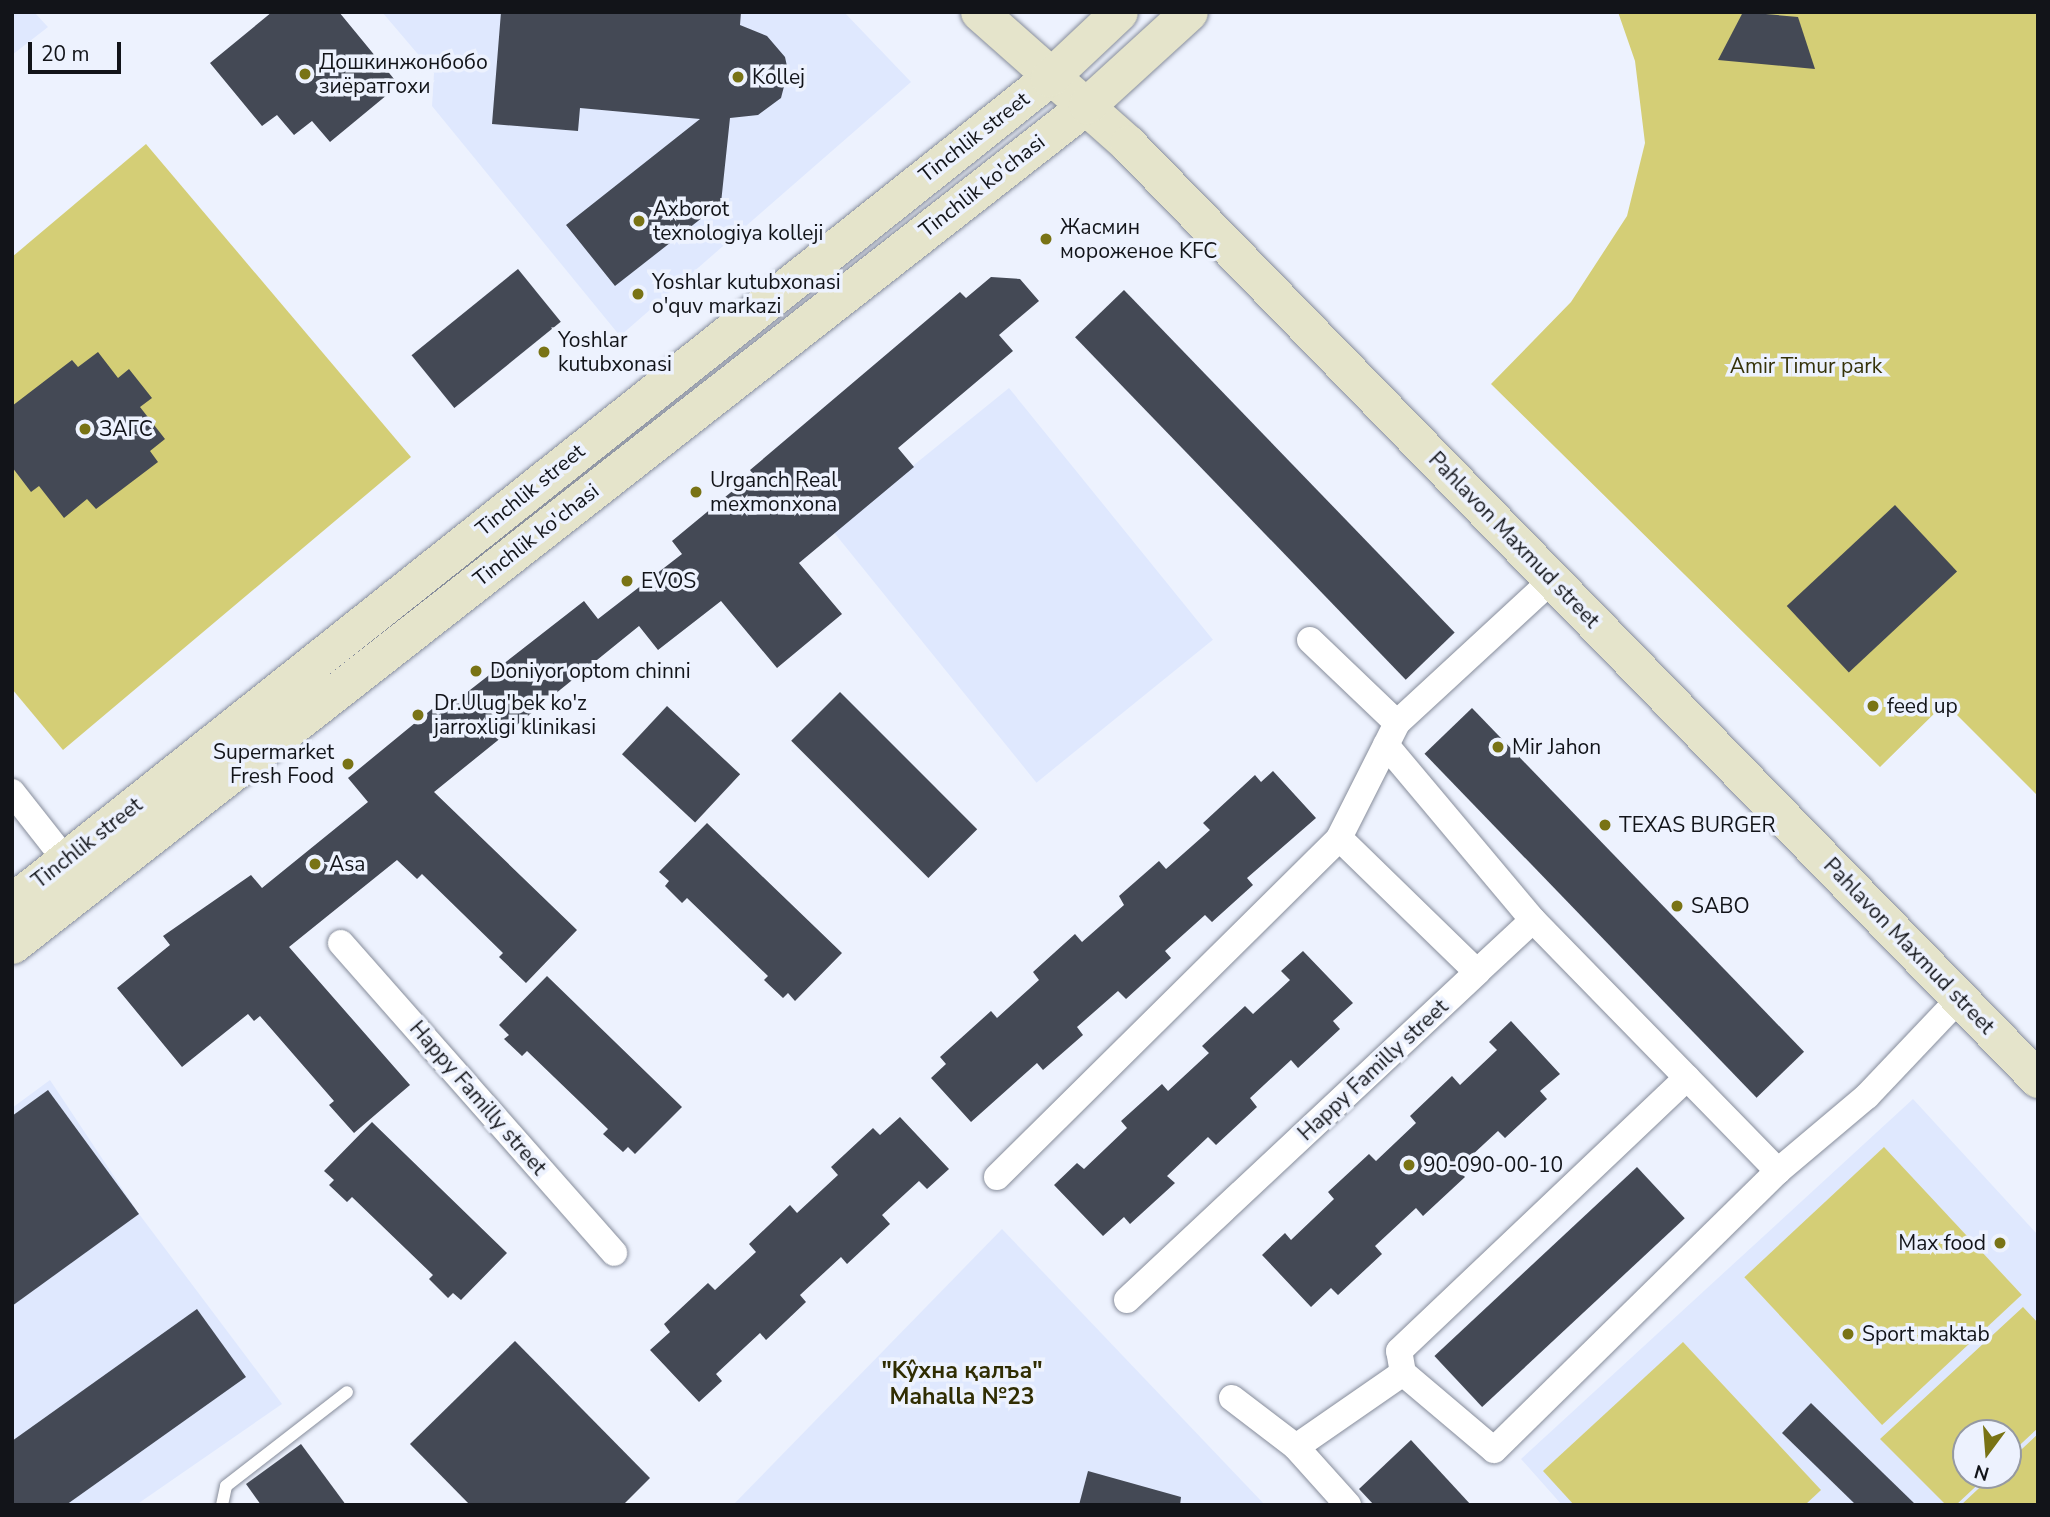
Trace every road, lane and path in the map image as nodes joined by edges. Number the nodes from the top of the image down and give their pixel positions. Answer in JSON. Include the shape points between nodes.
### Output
{"nodes":[{"id":1,"x":979,"y":12,"type":"edge"},
{"id":2,"x":1119,"y":12,"type":"edge"},
{"id":3,"x":1189,"y":12,"type":"edge"},
{"id":4,"x":1048,"y":78,"type":"junction"},
{"id":5,"x":1073,"y":115,"type":"junction"},
{"id":6,"x":1552,"y":580,"type":"junction"},
{"id":7,"x":1310,"y":640,"type":"dead end"},
{"id":8,"x":1391,"y":734,"type":"junction"},
{"id":9,"x":12,"y":792,"type":"edge"},
{"id":10,"x":1339,"y":838,"type":"junction"},
{"id":11,"x":76,"y":874,"type":"junction"},
{"id":12,"x":12,"y":902,"type":"edge"},
{"id":13,"x":1533,"y":920,"type":"junction"},
{"id":14,"x":341,"y":943,"type":"dead end"},
{"id":15,"x":12,"y":945,"type":"edge"},
{"id":16,"x":1477,"y":972,"type":"junction"},
{"id":17,"x":1960,"y":998,"type":"junction"},
{"id":18,"x":1687,"y":1078,"type":"junction"},
{"id":19,"x":2038,"y":1079,"type":"edge"},
{"id":20,"x":1778,"y":1171,"type":"junction"},
{"id":21,"x":997,"y":1177,"type":"dead end"},
{"id":22,"x":614,"y":1253,"type":"dead end"},
{"id":23,"x":1127,"y":1300,"type":"dead end"},
{"id":24,"x":1403,"y":1373,"type":"junction"},
{"id":25,"x":347,"y":1392,"type":"dead end"},
{"id":26,"x":1232,"y":1398,"type":"dead end"},
{"id":27,"x":1296,"y":1447,"type":"junction"},
{"id":28,"x":222,"y":1505,"type":"edge"},
{"id":29,"x":1348,"y":1505,"type":"edge"}],
"edges":[{"from":1,"to":4,"type":"main road","name":"Pahlavon Maxmud street"},
{"from":2,"to":4,"type":"main road","name":"Tinchlik street"},
{"from":3,"to":5,"type":"main road","name":"Tinchlik ko'chasi"},
{"from":4,"to":5,"type":"main road","name":"Pahlavon Maxmud street"},
{"from":4,"to":11,"type":"main road","name":"Tinchlik street"},
{"from":5,"to":6,"type":"main road","name":"Pahlavon Maxmud street"},
{"from":5,"to":11,"type":"main road","name":"Tinchlik ko'chasi"},
{"from":6,"to":8,"type":"street"},
{"from":6,"to":17,"type":"main road","name":"Pahlavon Maxmud street"},
{"from":7,"to":8,"type":"street"},
{"from":8,"to":10,"type":"street"},
{"from":8,"to":13,"type":"street"},
{"from":9,"to":11,"type":"street"},
{"from":10,"to":16,"type":"street"},
{"from":10,"to":21,"type":"street"},
{"from":11,"to":12,"type":"main road","name":"Tinchlik street"},
{"from":11,"to":15,"type":"main road","name":"Tinchlik ko'chasi"},
{"from":13,"to":16,"type":"street","name":"Happy Familly street"},
{"from":13,"to":18,"type":"street"},
{"from":14,"to":22,"type":"street","name":"Happy Familly street"},
{"from":16,"to":23,"type":"street","name":"Happy Familly street"},
{"from":17,"to":19,"type":"main road","name":"Pahlavon Maxmud street"},
{"from":17,"to":20,"type":"street","via":[[1867,1096]]},
{"from":18,"to":20,"type":"street"},
{"from":18,"to":24,"type":"street","via":[[1399,1351]]},
{"from":20,"to":24,"type":"street","via":[[1494,1450]]},
{"from":24,"to":27,"type":"street"},
{"from":25,"to":28,"type":"lane","via":[[226,1486]]},
{"from":26,"to":27,"type":"street"},
{"from":27,"to":29,"type":"street"}]}
